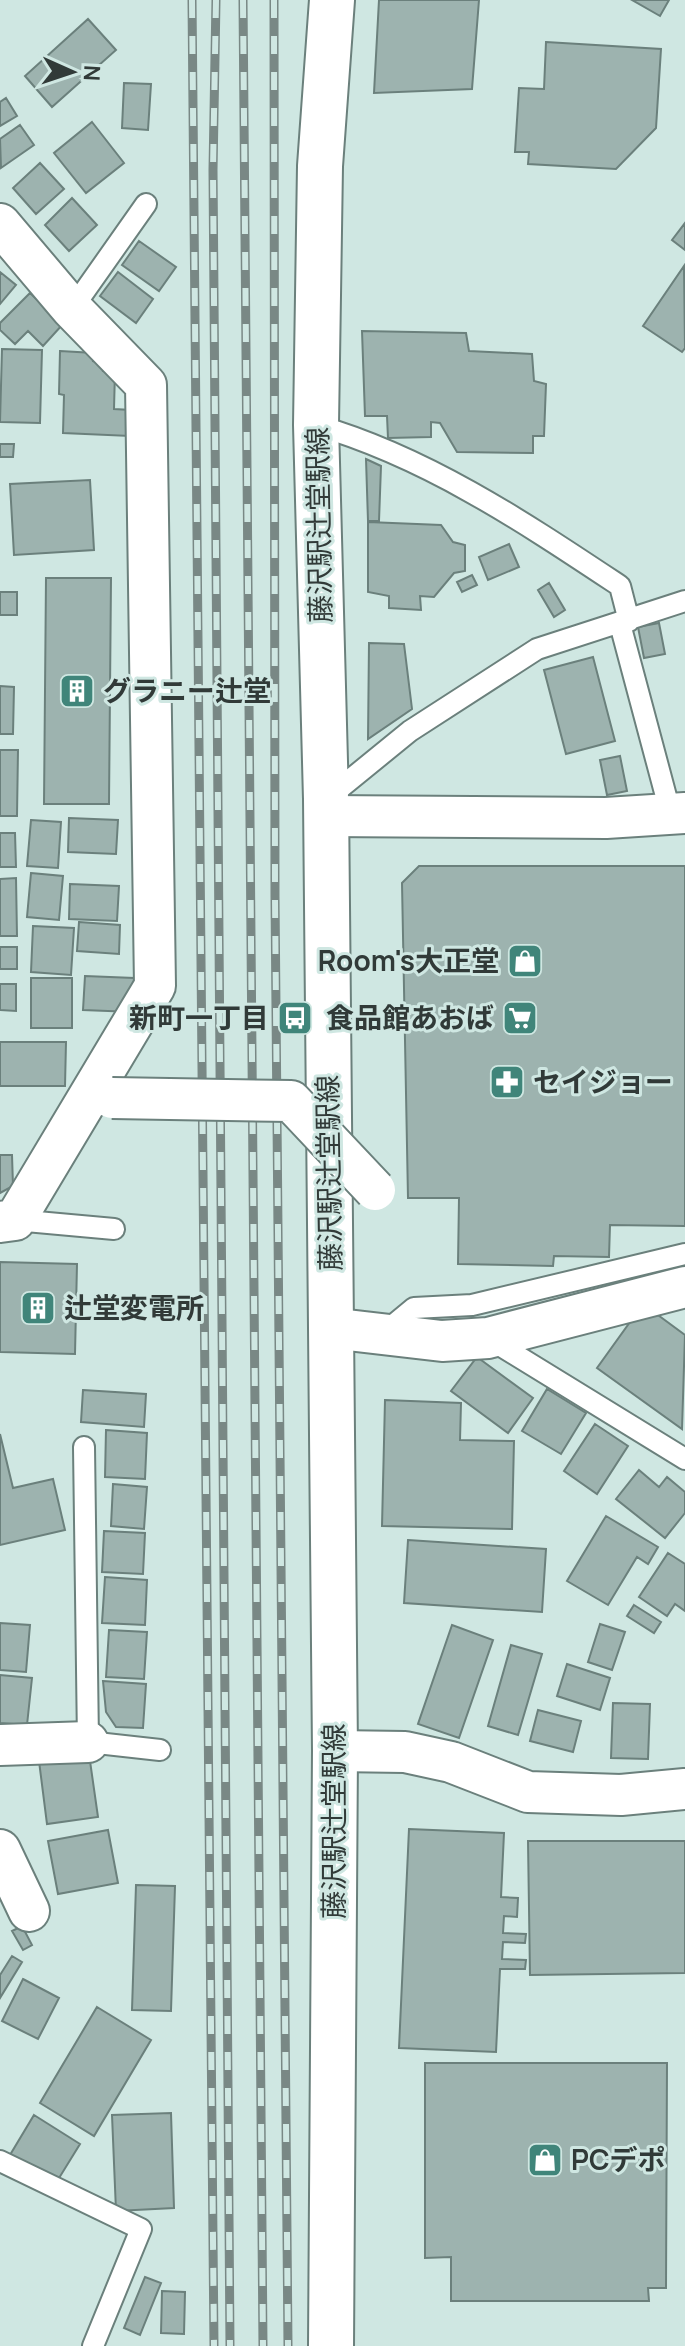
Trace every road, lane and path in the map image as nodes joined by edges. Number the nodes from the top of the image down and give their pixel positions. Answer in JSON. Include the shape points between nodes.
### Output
{"nodes":[{"id":1,"x":332,"y":0,"type":"edge"},
{"id":2,"x":146,"y":204,"type":"dead end"},
{"id":3,"x":0,"y":224,"type":"edge"},
{"id":4,"x":72,"y":309,"type":"junction"},
{"id":5,"x":316,"y":425,"type":"junction"},
{"id":6,"x":685,"y":601,"type":"edge"},
{"id":7,"x":624,"y":623,"type":"junction"},
{"id":8,"x":326,"y":808,"type":"junction"},
{"id":9,"x":678,"y":814,"type":"edge"},
{"id":10,"x":112,"y":1098,"type":"dead end"},
{"id":11,"x":375,"y":1190,"type":"dead end"},
{"id":12,"x":7,"y":1221,"type":"edge"},
{"id":13,"x":114,"y":1229,"type":"dead end"},
{"id":14,"x":685,"y":1254,"type":"edge"},
{"id":15,"x":580,"y":1281,"type":"junction"},
{"id":16,"x":685,"y":1287,"type":"edge"},
{"id":17,"x":330,"y":1328,"type":"junction"},
{"id":18,"x":385,"y":1332,"type":"junction"},
{"id":19,"x":488,"y":1338,"type":"junction"},
{"id":20,"x":442,"y":1341,"type":"junction"},
{"id":21,"x":84,"y":1447,"type":"dead end"},
{"id":22,"x":685,"y":1459,"type":"edge"},
{"id":23,"x":88,"y":1742,"type":"junction"},
{"id":24,"x":0,"y":1745,"type":"edge"},
{"id":25,"x":160,"y":1750,"type":"dead end"},
{"id":26,"x":335,"y":1751,"type":"junction"},
{"id":27,"x":685,"y":1789,"type":"edge"},
{"id":28,"x":0,"y":1850,"type":"edge"},
{"id":29,"x":29,"y":1911,"type":"dead end"},
{"id":30,"x":0,"y":2161,"type":"edge"},
{"id":31,"x":93,"y":2346,"type":"edge"},
{"id":32,"x":331,"y":2346,"type":"edge"}],
"edges":[{"from":1,"to":5,"type":"street","name":"藤沢駅辻堂駅線","via":[[320,166]]},
{"from":2,"to":4,"type":"lane"},
{"from":3,"to":4,"type":"street"},
{"from":4,"to":12,"type":"street","via":[[146,385],[155,986]]},
{"from":5,"to":7,"type":"lane","via":[[350,435],[493,502],[620,586]]},
{"from":5,"to":8,"type":"street","name":"藤沢駅辻堂駅線"},
{"from":6,"to":7,"type":"lane"},
{"from":7,"to":8,"type":"lane","via":[[537,649],[410,731]]},
{"from":7,"to":9,"type":"lane"},
{"from":8,"to":9,"type":"street"},
{"from":8,"to":17,"type":"street","name":"藤沢駅辻堂駅線"},
{"from":10,"to":11,"type":"street","bridge":true,"via":[[291,1101]]},
{"from":12,"to":13,"type":"lane"},
{"from":14,"to":15,"type":"lane"},
{"from":15,"to":18,"type":"lane","via":[[472,1305],[414,1308]]},
{"from":15,"to":20,"type":"lane"},
{"from":16,"to":19,"type":"street"},
{"from":17,"to":18,"type":"street"},
{"from":17,"to":26,"type":"street","name":"藤沢駅辻堂駅線"},
{"from":18,"to":20,"type":"street"},
{"from":19,"to":20,"type":"street"},
{"from":19,"to":22,"type":"lane"},
{"from":21,"to":23,"type":"lane"},
{"from":23,"to":24,"type":"street"},
{"from":23,"to":25,"type":"lane"},
{"from":26,"to":27,"type":"street","via":[[405,1752],[451,1762],[528,1792],[621,1795]]},
{"from":26,"to":32,"type":"street","name":"藤沢駅辻堂駅線"},
{"from":28,"to":29,"type":"street"},
{"from":30,"to":31,"type":"lane","via":[[141,2229]]}]}
